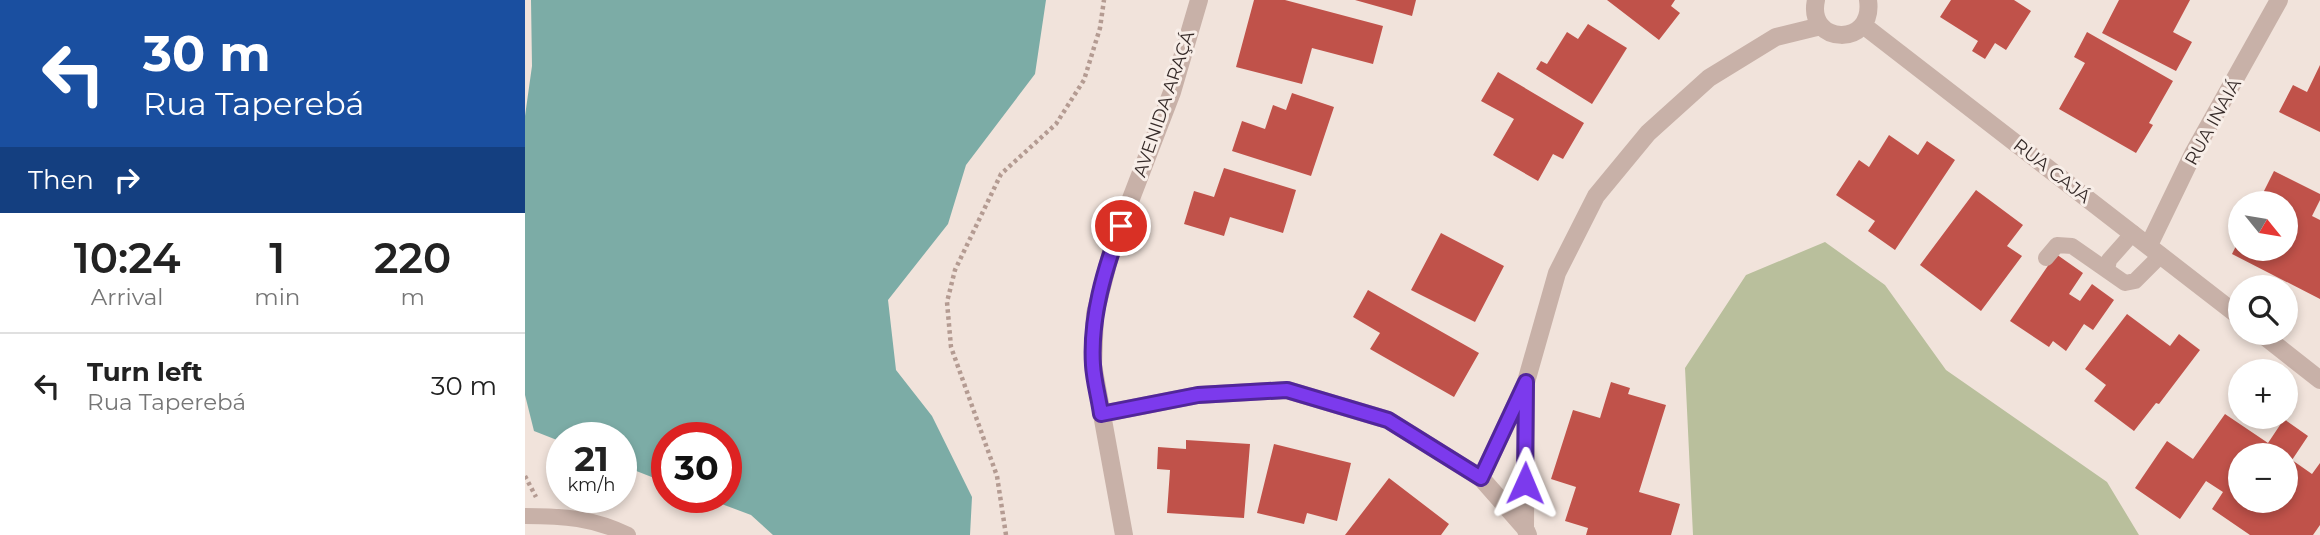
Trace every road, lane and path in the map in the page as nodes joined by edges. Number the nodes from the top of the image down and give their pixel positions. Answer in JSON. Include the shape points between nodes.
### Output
{"nodes":[{"id":1,"x":1104,"y":0,"type":"edge"},
{"id":2,"x":1199,"y":0,"type":"edge"},
{"id":3,"x":1816,"y":0,"type":"edge"},
{"id":4,"x":1868,"y":0,"type":"edge"},
{"id":5,"x":2279,"y":0,"type":"edge"},
{"id":6,"x":1863,"y":25,"type":"junction"},
{"id":7,"x":1821,"y":26,"type":"junction"},
{"id":8,"x":2133,"y":233,"type":"junction"},
{"id":9,"x":2155,"y":250,"type":"junction"},
{"id":10,"x":2046,"y":258,"type":"dead end"},
{"id":11,"x":2107,"y":270,"type":"junction"},
{"id":12,"x":2228,"y":308,"type":"edge"},
{"id":13,"x":2276,"y":345,"type":"edge"},
{"id":14,"x":2320,"y":380,"type":"edge"},
{"id":15,"x":1526,"y":382,"type":"junction"},
{"id":16,"x":1101,"y":414,"type":"junction"},
{"id":17,"x":1481,"y":478,"type":"junction"},
{"id":18,"x":525,"y":516,"type":"edge"},
{"id":19,"x":1527,"y":531,"type":"edge"},
{"id":20,"x":628,"y":535,"type":"edge"},
{"id":21,"x":1006,"y":535,"type":"edge"},
{"id":22,"x":1124,"y":535,"type":"edge"}],
"edges":[{"from":1,"to":21,"type":"path","via":[[1084,80],[1056,124],[1001,174],[955,270],[947,302],[951,347],[997,475]]},
{"from":2,"to":16,"type":"street","name":"AVENIDA ARAÇÁ","via":[[1172,92],[1112,248],[1095,314],[1093,365]]},
{"from":3,"to":7,"type":"street","via":[[1814,10]]},
{"from":4,"to":6,"type":"street"},
{"from":5,"to":9,"type":"street","name":"RUA INAIÁ","via":[[2193,154]]},
{"from":6,"to":7,"type":"street","via":[[1847,35]]},
{"from":6,"to":8,"type":"street","name":"RUA CAJÁ"},
{"from":7,"to":15,"type":"street","via":[[1776,37],[1709,78],[1639,143],[1596,196],[1557,273]]},
{"from":8,"to":9,"type":"street","name":"RUA CAJÁ"},
{"from":8,"to":11,"type":"lane","via":[[2109,260]]},
{"from":9,"to":11,"type":"lane","via":[[2135,281],[2125,283]]},
{"from":9,"to":12,"type":"street","name":"RUA CAJÁ"},
{"from":10,"to":11,"type":"lane","via":[[2057,246],[2072,246]]},
{"from":13,"to":14,"type":"street"},
{"from":15,"to":17,"type":"street"},
{"from":15,"to":19,"type":"street"},
{"from":16,"to":17,"type":"street","via":[[1198,395],[1287,390],[1388,420]]},
{"from":16,"to":22,"type":"street","name":"AVENIDA ARAÇÁ"},
{"from":17,"to":19,"type":"street"},
{"from":18,"to":20,"type":"lane","via":[[580,519]]}]}
